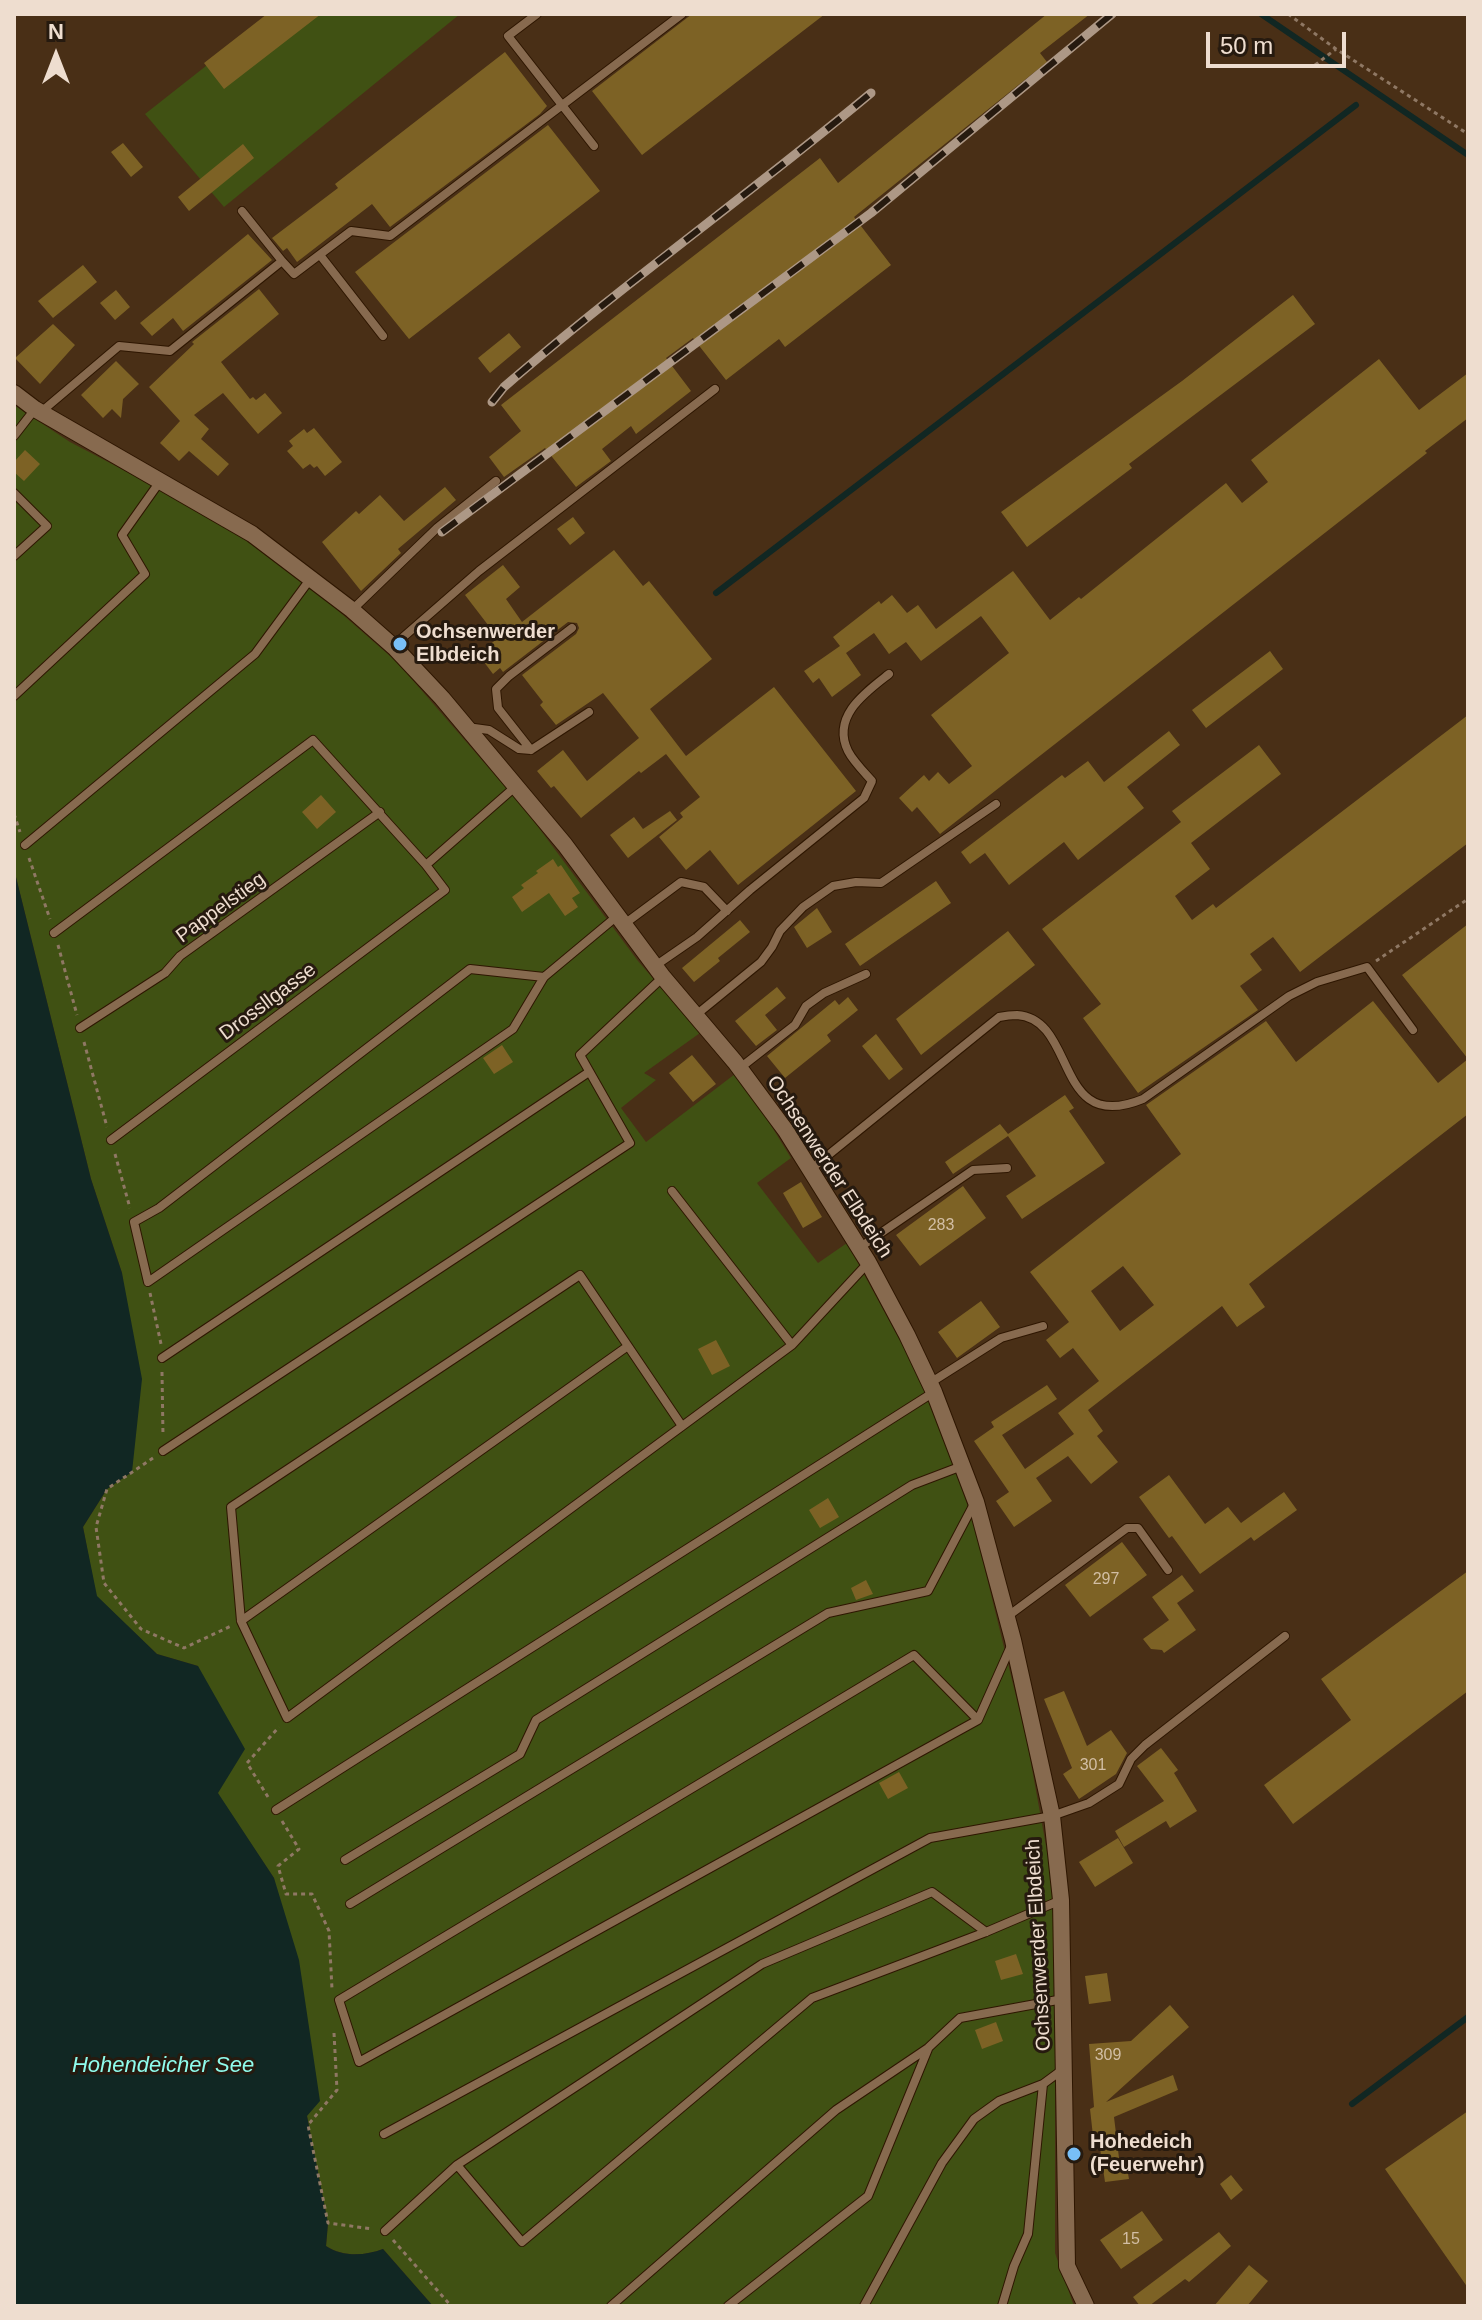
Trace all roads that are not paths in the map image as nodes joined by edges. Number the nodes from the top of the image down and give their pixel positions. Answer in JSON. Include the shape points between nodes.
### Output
{"nodes":[{"id":1,"x":537,"y":14,"type":"edge"},
{"id":2,"x":682,"y":14,"type":"edge"},
{"id":3,"x":562,"y":105,"type":"junction"},
{"id":4,"x":594,"y":146,"type":"dead end"},
{"id":5,"x":242,"y":211,"type":"dead end"},
{"id":6,"x":320,"y":255,"type":"junction"},
{"id":7,"x":282,"y":261,"type":"junction"},
{"id":8,"x":383,"y":336,"type":"dead end"},
{"id":9,"x":715,"y":389,"type":"dead end"},
{"id":10,"x":14,"y":393,"type":"edge"},
{"id":11,"x":38,"y":411,"type":"junction"},
{"id":12,"x":14,"y":436,"type":"edge"},
{"id":13,"x":161,"y":480,"type":"junction"},
{"id":14,"x":496,"y":481,"type":"dead end"},
{"id":15,"x":14,"y":493,"type":"edge"},
{"id":16,"x":14,"y":556,"type":"edge"},
{"id":17,"x":311,"y":578,"type":"junction"},
{"id":18,"x":352,"y":610,"type":"junction"},
{"id":19,"x":572,"y":628,"type":"dead end"},
{"id":20,"x":392,"y":646,"type":"junction"},
{"id":21,"x":889,"y":674,"type":"dead end"},
{"id":22,"x":14,"y":696,"type":"edge"},
{"id":23,"x":589,"y":712,"type":"dead end"},
{"id":24,"x":467,"y":727,"type":"junction"},
{"id":25,"x":531,"y":750,"type":"junction"},
{"id":26,"x":515,"y":787,"type":"junction"},
{"id":27,"x":996,"y":804,"type":"dead end"},
{"id":28,"x":380,"y":812,"type":"junction"},
{"id":29,"x":25,"y":845,"type":"road end"},
{"id":30,"x":426,"y":865,"type":"junction"},
{"id":31,"x":727,"y":911,"type":"junction"},
{"id":32,"x":619,"y":921,"type":"junction"},
{"id":33,"x":54,"y":933,"type":"road end"},
{"id":34,"x":658,"y":972,"type":"junction"},
{"id":35,"x":866,"y":974,"type":"dead end"},
{"id":36,"x":544,"y":977,"type":"junction"},
{"id":37,"x":696,"y":1016,"type":"junction"},
{"id":38,"x":80,"y":1028,"type":"road end"},
{"id":39,"x":1413,"y":1030,"type":"dead end"},
{"id":40,"x":740,"y":1068,"type":"junction"},
{"id":41,"x":589,"y":1072,"type":"junction"},
{"id":42,"x":111,"y":1140,"type":"road end"},
{"id":43,"x":1007,"y":1168,"type":"dead end"},
{"id":44,"x":811,"y":1169,"type":"junction"},
{"id":45,"x":672,"y":1191,"type":"dead end"},
{"id":46,"x":864,"y":1255,"type":"junction"},
{"id":47,"x":1043,"y":1326,"type":"dead end"},
{"id":48,"x":792,"y":1345,"type":"junction"},
{"id":49,"x":628,"y":1346,"type":"junction"},
{"id":50,"x":162,"y":1358,"type":"road end"},
{"id":51,"x":932,"y":1388,"type":"junction"},
{"id":52,"x":682,"y":1426,"type":"junction"},
{"id":53,"x":163,"y":1451,"type":"road end"},
{"id":54,"x":963,"y":1466,"type":"junction"},
{"id":55,"x":976,"y":1502,"type":"junction"},
{"id":56,"x":1168,"y":1570,"type":"dead end"},
{"id":57,"x":1007,"y":1617,"type":"junction"},
{"id":58,"x":241,"y":1621,"type":"junction"},
{"id":59,"x":1285,"y":1636,"type":"dead end"},
{"id":60,"x":1013,"y":1640,"type":"junction"},
{"id":61,"x":978,"y":1720,"type":"junction"},
{"id":62,"x":276,"y":1810,"type":"road end"},
{"id":63,"x":1052,"y":1816,"type":"junction"},
{"id":64,"x":345,"y":1860,"type":"dead end"},
{"id":65,"x":1061,"y":1900,"type":"junction"},
{"id":66,"x":350,"y":1904,"type":"dead end"},
{"id":67,"x":986,"y":1932,"type":"junction"},
{"id":68,"x":1063,"y":1999,"type":"junction"},
{"id":69,"x":928,"y":2048,"type":"junction"},
{"id":70,"x":1064,"y":2068,"type":"junction"},
{"id":71,"x":1043,"y":2084,"type":"junction"},
{"id":72,"x":384,"y":2134,"type":"dead end"},
{"id":73,"x":457,"y":2165,"type":"junction"},
{"id":74,"x":385,"y":2231,"type":"road end"},
{"id":75,"x":611,"y":2306,"type":"edge"},
{"id":76,"x":728,"y":2306,"type":"edge"},
{"id":77,"x":864,"y":2306,"type":"edge"},
{"id":78,"x":1002,"y":2306,"type":"edge"},
{"id":79,"x":1086,"y":2306,"type":"edge"}],
"edges":[{"from":1,"to":3,"type":"lane","via":[[508,36]]},
{"from":2,"to":3,"type":"lane"},
{"from":3,"to":4,"type":"lane"},
{"from":3,"to":6,"type":"lane","via":[[390,236],[351,231]]},
{"from":5,"to":7,"type":"lane"},
{"from":6,"to":7,"type":"lane","via":[[294,274]]},
{"from":6,"to":8,"type":"lane"},
{"from":7,"to":11,"type":"lane","via":[[170,351],[119,346]]},
{"from":9,"to":20,"type":"lane","via":[[479,571]]},
{"from":10,"to":11,"type":"street","name":"Ochsenwerder Elbdeich"},
{"from":11,"to":12,"type":"lane"},
{"from":11,"to":13,"type":"street","name":"Ochsenwerder Elbdeich"},
{"from":13,"to":17,"type":"street","name":"Ochsenwerder Elbdeich","via":[[252,534]]},
{"from":13,"to":22,"type":"lane","via":[[122,535],[145,574]]},
{"from":14,"to":18,"type":"lane","via":[[437,528]]},
{"from":15,"to":16,"type":"lane","via":[[47,526]]},
{"from":17,"to":18,"type":"street","name":"Ochsenwerder Elbdeich"},
{"from":17,"to":29,"type":"lane","via":[[255,654]]},
{"from":18,"to":20,"type":"street","name":"Ochsenwerder Elbdeich"},
{"from":19,"to":25,"type":"lane","via":[[496,689],[498,708]]},
{"from":20,"to":24,"type":"street","name":"Ochsenwerder Elbdeich"},
{"from":21,"to":31,"type":"lane","via":[[856,699],[848,714],[848,751],[872,781],[864,798]]},
{"from":23,"to":25,"type":"lane"},
{"from":24,"to":25,"type":"lane","via":[[489,730],[519,749]]},
{"from":24,"to":26,"type":"street","name":"Ochsenwerder Elbdeich"},
{"from":26,"to":30,"type":"lane"},
{"from":26,"to":32,"type":"street","name":"Ochsenwerder Elbdeich"},
{"from":27,"to":37,"type":"lane","via":[[881,883],[833,886],[803,907],[761,962]]},
{"from":28,"to":30,"type":"lane"},
{"from":28,"to":33,"type":"lane","via":[[313,740]]},
{"from":28,"to":38,"type":"lane","name":"Pappelstieg","via":[[180,956],[165,973]]},
{"from":30,"to":42,"type":"lane","name":"Drossllgasse","via":[[445,890]]},
{"from":31,"to":32,"type":"lane","via":[[704,887],[681,882]]},
{"from":31,"to":34,"type":"lane"},
{"from":32,"to":34,"type":"street","name":"Ochsenwerder Elbdeich"},
{"from":32,"to":36,"type":"lane"},
{"from":34,"to":37,"type":"street","name":"Ochsenwerder Elbdeich"},
{"from":34,"to":41,"type":"lane","via":[[580,1055]]},
{"from":35,"to":40,"type":"lane","via":[[806,1006],[795,1025]]},
{"from":36,"to":36,"type":"lane","via":[[513,1029],[148,1282],[134,1222],[470,969]]},
{"from":37,"to":40,"type":"street","name":"Ochsenwerder Elbdeich"},
{"from":39,"to":44,"type":"lane","via":[[1367,967],[1289,996],[1143,1099],[1124,1107],[1103,1107],[1084,1096],[1037,1022],[1019,1015],[999,1017]]},
{"from":40,"to":44,"type":"street","name":"Ochsenwerder Elbdeich"},
{"from":41,"to":50,"type":"lane"},
{"from":41,"to":53,"type":"lane","via":[[630,1143]]},
{"from":43,"to":46,"type":"lane","via":[[973,1170]]},
{"from":44,"to":46,"type":"street","name":"Ochsenwerder Elbdeich"},
{"from":45,"to":48,"type":"lane"},
{"from":46,"to":48,"type":"lane"},
{"from":46,"to":51,"type":"street","name":"Ochsenwerder Elbdeich"},
{"from":47,"to":51,"type":"lane","via":[[1001,1338]]},
{"from":48,"to":52,"type":"lane"},
{"from":49,"to":52,"type":"lane"},
{"from":49,"to":58,"type":"lane"},
{"from":49,"to":58,"type":"lane","via":[[580,1275],[231,1507]]},
{"from":51,"to":54,"type":"street","name":"Ochsenwerder Elbdeich"},
{"from":51,"to":62,"type":"lane"},
{"from":52,"to":58,"type":"lane","via":[[287,1718]]},
{"from":54,"to":55,"type":"street","name":"Ochsenwerder Elbdeich"},
{"from":54,"to":64,"type":"lane","via":[[912,1485],[536,1720],[520,1754]]},
{"from":55,"to":57,"type":"street","name":"Ochsenwerder Elbdeich"},
{"from":55,"to":66,"type":"lane","via":[[928,1591],[828,1613]]},
{"from":56,"to":57,"type":"lane","via":[[1138,1528],[1127,1528]]},
{"from":57,"to":60,"type":"street","name":"Ochsenwerder Elbdeich"},
{"from":59,"to":63,"type":"lane","via":[[1145,1745],[1109,1793]]},
{"from":60,"to":61,"type":"lane"},
{"from":60,"to":63,"type":"street","name":"Ochsenwerder Elbdeich"},
{"from":61,"to":61,"type":"lane","via":[[914,1655],[339,2000],[359,2062]]},
{"from":63,"to":65,"type":"street","name":"Ochsenwerder Elbdeich"},
{"from":63,"to":72,"type":"lane","via":[[930,1838]]},
{"from":65,"to":67,"type":"lane"},
{"from":65,"to":68,"type":"street","name":"Ochsenwerder Elbdeich"},
{"from":67,"to":73,"type":"lane","via":[[932,1892],[762,1964]]},
{"from":67,"to":73,"type":"lane","via":[[812,1998],[522,2242]]},
{"from":68,"to":69,"type":"lane","via":[[960,2018]]},
{"from":68,"to":70,"type":"street","name":"Ochsenwerder Elbdeich"},
{"from":69,"to":75,"type":"lane","via":[[836,2110]]},
{"from":69,"to":76,"type":"lane","via":[[868,2196]]},
{"from":70,"to":71,"type":"lane"},
{"from":70,"to":79,"type":"street","name":"Ochsenwerder Elbdeich","via":[[1067,2266]]},
{"from":71,"to":77,"type":"lane","via":[[999,2101],[974,2119],[942,2163]]},
{"from":71,"to":78,"type":"lane","via":[[1028,2234]]},
{"from":73,"to":74,"type":"lane"}]}
